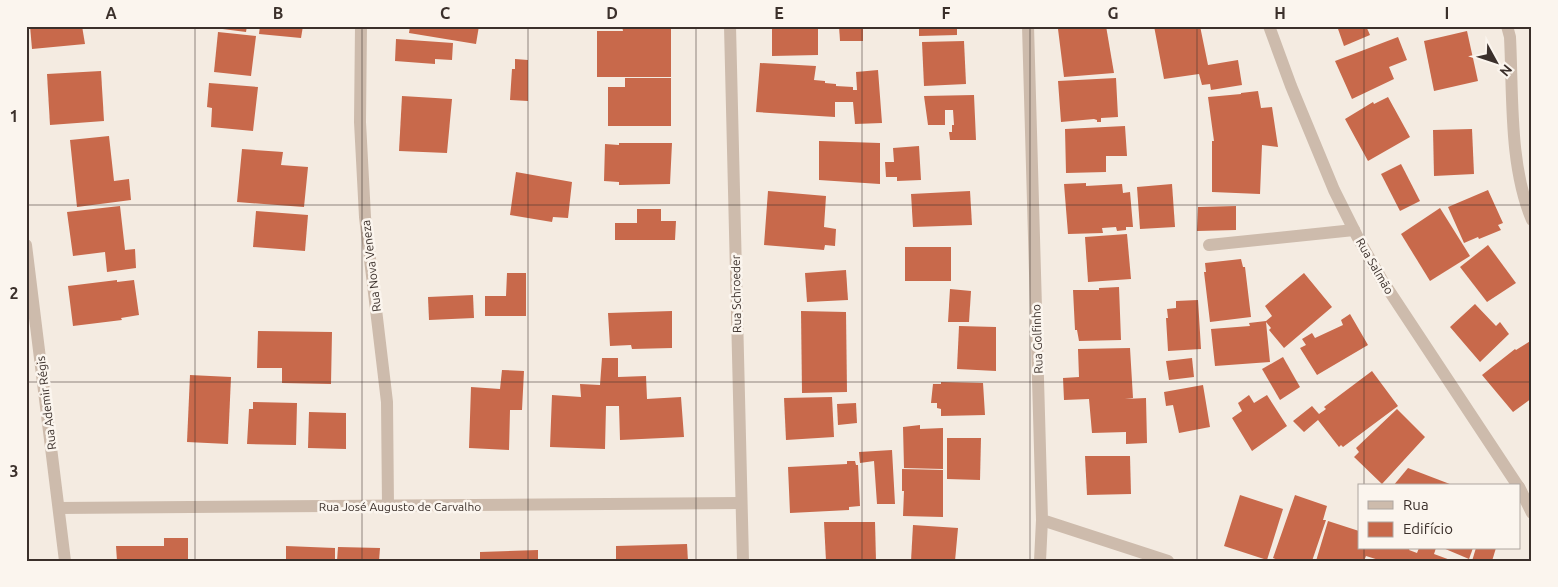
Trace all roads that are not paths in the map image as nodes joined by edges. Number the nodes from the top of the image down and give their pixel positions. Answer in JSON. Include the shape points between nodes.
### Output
{"nodes":[{"id":1,"x":361,"y":26,"type":"edge"},
{"id":2,"x":730,"y":26,"type":"edge"},
{"id":3,"x":1028,"y":26,"type":"edge"},
{"id":4,"x":1270,"y":26,"type":"edge"},
{"id":5,"x":1507,"y":26,"type":"edge"},
{"id":6,"x":1532,"y":220,"type":"edge"},
{"id":7,"x":1354,"y":230,"type":"junction"},
{"id":8,"x":1209,"y":245,"type":"dead end"},
{"id":9,"x":27,"y":253,"type":"edge"},
{"id":10,"x":1517,"y":484,"type":"edge"},
{"id":11,"x":1520,"y":489,"type":"edge"},
{"id":12,"x":741,"y":503,"type":"junction"},
{"id":13,"x":388,"y":506,"type":"junction"},
{"id":14,"x":59,"y":508,"type":"junction"},
{"id":15,"x":1532,"y":514,"type":"edge"},
{"id":16,"x":1042,"y":520,"type":"junction"},
{"id":17,"x":65,"y":561,"type":"edge"},
{"id":18,"x":743,"y":561,"type":"edge"},
{"id":19,"x":1040,"y":561,"type":"edge"},
{"id":20,"x":1168,"y":561,"type":"edge"}],
"edges":[{"from":1,"to":13,"type":"street","name":"Rua Nova Veneza","via":[[360,122],[364,198],[387,402]]},
{"from":2,"to":12,"type":"street","name":"Rua Schroeder"},
{"from":3,"to":16,"type":"street","name":"Rua Golfinho"},
{"from":4,"to":7,"type":"street","name":"Rua Salmão","via":[[1291,86]]},
{"from":5,"to":6,"type":"street","via":[[1519,176]]},
{"from":7,"to":8,"type":"street"},
{"from":7,"to":10,"type":"street","name":"Rua Salmão","via":[[1382,280]]},
{"from":9,"to":14,"type":"street","name":"Rua Ademir Régis"},
{"from":11,"to":15,"type":"street","name":"Rua Salmão"},
{"from":12,"to":13,"type":"street","name":"Rua José Augusto de Carvalho"},
{"from":12,"to":18,"type":"street","name":"Rua Schroeder"},
{"from":13,"to":14,"type":"street","name":"Rua José Augusto de Carvalho"},
{"from":14,"to":17,"type":"street","name":"Rua Ademir Régis"},
{"from":16,"to":19,"type":"street","name":"Rua Golfinho"},
{"from":16,"to":20,"type":"street"}]}
